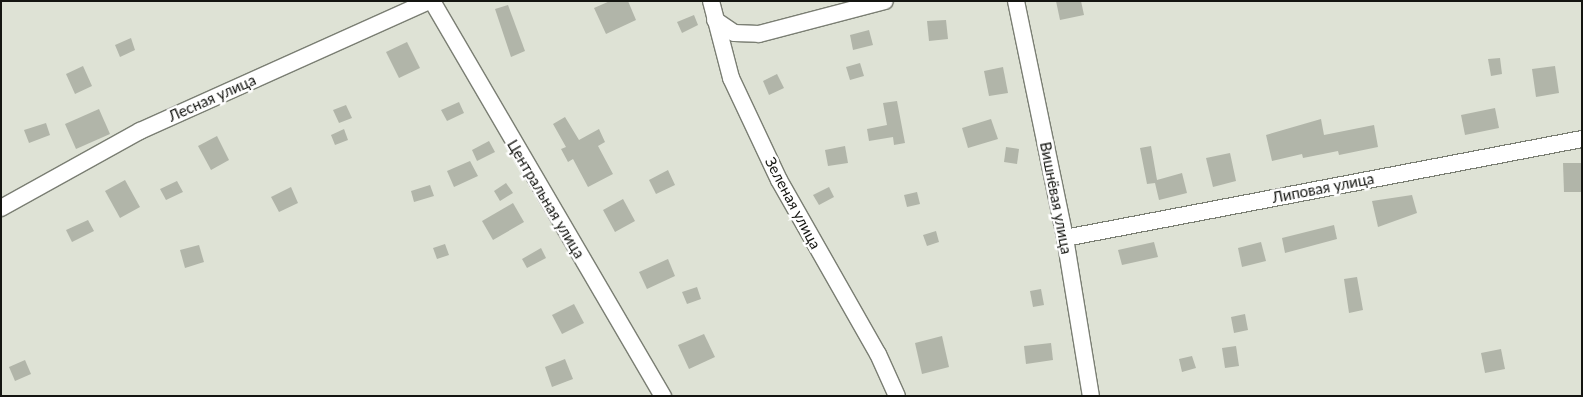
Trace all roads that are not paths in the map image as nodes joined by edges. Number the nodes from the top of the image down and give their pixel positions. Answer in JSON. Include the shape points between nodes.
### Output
{"nodes":[{"id":1,"x":430,"y":1,"type":"edge"},
{"id":2,"x":711,"y":1,"type":"edge"},
{"id":3,"x":885,"y":1,"type":"edge"},
{"id":4,"x":1016,"y":1,"type":"edge"},
{"id":5,"x":715,"y":20,"type":"junction"},
{"id":6,"x":1582,"y":139,"type":"edge"},
{"id":7,"x":1,"y":208,"type":"edge"},
{"id":8,"x":1065,"y":238,"type":"junction"},
{"id":9,"x":662,"y":396,"type":"edge"},
{"id":10,"x":897,"y":396,"type":"edge"},
{"id":11,"x":1091,"y":396,"type":"edge"}],
"edges":[{"from":1,"to":7,"type":"street","name":"Лесная улица","via":[[140,131]]},
{"from":1,"to":9,"type":"street","name":"Центральная улица"},
{"from":2,"to":5,"type":"street","name":"Зеленая улица"},
{"from":3,"to":5,"type":"street","via":[[758,34],[734,33]]},
{"from":4,"to":8,"type":"street","name":"Вишнёвая улица"},
{"from":5,"to":10,"type":"street","name":"Зеленая улица","via":[[731,78],[779,180],[878,354]]},
{"from":6,"to":8,"type":"street","name":"Липовая улица"},
{"from":8,"to":11,"type":"street","name":"Вишнёвая улица"}]}
